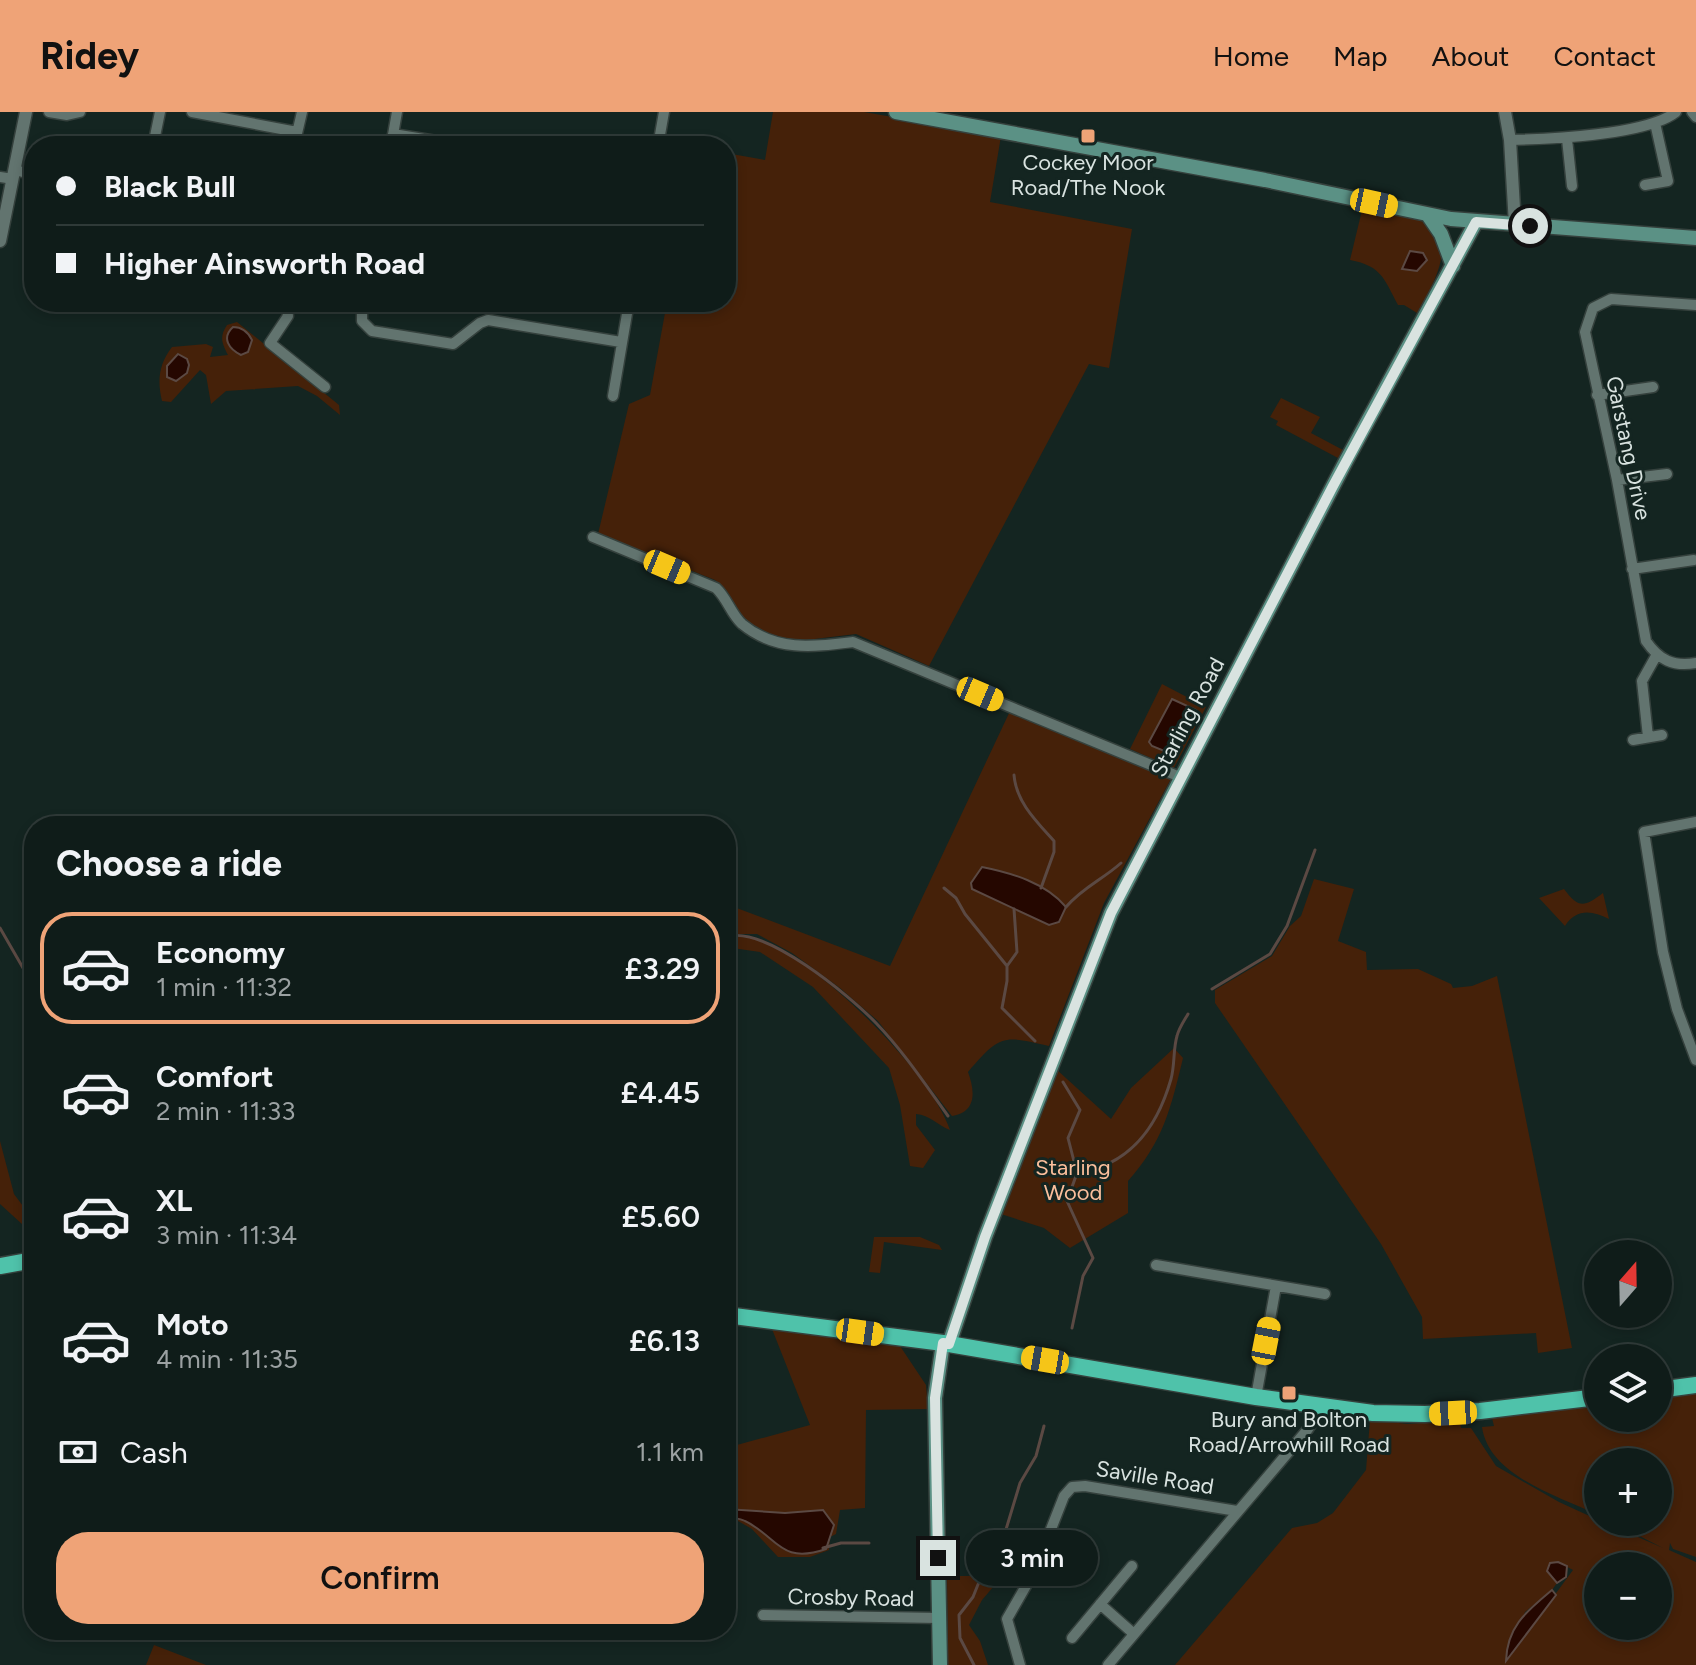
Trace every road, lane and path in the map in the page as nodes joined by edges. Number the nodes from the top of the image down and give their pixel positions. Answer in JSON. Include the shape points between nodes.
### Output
{"nodes":[{"id":1,"x":26,"y":112,"type":"edge"},
{"id":2,"x":49,"y":112,"type":"edge"},
{"id":3,"x":80,"y":112,"type":"edge"},
{"id":4,"x":160,"y":112,"type":"edge"},
{"id":5,"x":192,"y":112,"type":"edge"},
{"id":6,"x":302,"y":112,"type":"edge"},
{"id":7,"x":397,"y":112,"type":"edge"},
{"id":8,"x":664,"y":112,"type":"edge"},
{"id":9,"x":896,"y":112,"type":"edge"},
{"id":10,"x":1505,"y":112,"type":"edge"},
{"id":11,"x":1676,"y":112,"type":"edge"},
{"id":12,"x":1692,"y":112,"type":"edge"},
{"id":13,"x":1696,"y":117,"type":"edge"},
{"id":14,"x":1655,"y":123,"type":"junction"},
{"id":15,"x":297,"y":132,"type":"junction"},
{"id":16,"x":393,"y":134,"type":"joint"},
{"id":17,"x":155,"y":136,"type":"edge"},
{"id":18,"x":296,"y":136,"type":"edge"},
{"id":19,"x":405,"y":136,"type":"edge"},
{"id":20,"x":660,"y":136,"type":"edge"},
{"id":21,"x":1567,"y":139,"type":"junction"},
{"id":22,"x":1510,"y":140,"type":"junction"},
{"id":23,"x":9,"y":175,"type":"edge"},
{"id":24,"x":1645,"y":185,"type":"dead end"},
{"id":25,"x":1572,"y":186,"type":"dead end"},
{"id":26,"x":1428,"y":215,"type":"junction"},
{"id":27,"x":1476,"y":222,"type":"junction"},
{"id":28,"x":1515,"y":225,"type":"junction"},
{"id":29,"x":1696,"y":238,"type":"edge"},
{"id":30,"x":0,"y":241,"type":"edge"},
{"id":31,"x":1453,"y":266,"type":"junction"},
{"id":32,"x":1696,"y":305,"type":"edge"},
{"id":33,"x":287,"y":312,"type":"edge"},
{"id":34,"x":362,"y":312,"type":"edge"},
{"id":35,"x":627,"y":312,"type":"edge"},
{"id":36,"x":621,"y":342,"type":"junction"},
{"id":37,"x":325,"y":387,"type":"dead end"},
{"id":38,"x":1653,"y":387,"type":"dead end"},
{"id":39,"x":1597,"y":395,"type":"junction"},
{"id":40,"x":613,"y":396,"type":"dead end"},
{"id":41,"x":1667,"y":474,"type":"dead end"},
{"id":42,"x":1617,"y":480,"type":"junction"},
{"id":43,"x":593,"y":537,"type":"dead end"},
{"id":44,"x":1694,"y":560,"type":"dead end"},
{"id":45,"x":1632,"y":569,"type":"junction"},
{"id":46,"x":1656,"y":656,"type":"junction"},
{"id":47,"x":1696,"y":663,"type":"edge"},
{"id":48,"x":1662,"y":735,"type":"dead end"},
{"id":49,"x":1648,"y":737,"type":"junction"},
{"id":50,"x":1633,"y":740,"type":"dead end"},
{"id":51,"x":1180,"y":777,"type":"junction"},
{"id":52,"x":1696,"y":822,"type":"edge"},
{"id":53,"x":1696,"y":1060,"type":"edge"},
{"id":54,"x":24,"y":1262,"type":"edge"},
{"id":55,"x":1156,"y":1265,"type":"dead end"},
{"id":56,"x":0,"y":1266,"type":"edge"},
{"id":57,"x":1276,"y":1286,"type":"junction"},
{"id":58,"x":1325,"y":1294,"type":"dead end"},
{"id":59,"x":736,"y":1316,"type":"edge"},
{"id":60,"x":946,"y":1343,"type":"junction"},
{"id":61,"x":1696,"y":1385,"type":"edge"},
{"id":62,"x":1672,"y":1388,"type":"edge"},
{"id":63,"x":1256,"y":1397,"type":"junction"},
{"id":64,"x":1584,"y":1399,"type":"edge"},
{"id":65,"x":1323,"y":1407,"type":"junction"},
{"id":66,"x":1237,"y":1511,"type":"junction"},
{"id":67,"x":1132,"y":1566,"type":"dead end"},
{"id":68,"x":1100,"y":1604,"type":"junction"},
{"id":69,"x":763,"y":1615,"type":"dead end"},
{"id":70,"x":939,"y":1618,"type":"junction"},
{"id":71,"x":1134,"y":1634,"type":"junction"},
{"id":72,"x":1072,"y":1638,"type":"dead end"},
{"id":73,"x":940,"y":1665,"type":"edge"},
{"id":74,"x":1020,"y":1665,"type":"edge"},
{"id":75,"x":1108,"y":1665,"type":"edge"}],
"edges":[{"from":1,"to":23,"type":"street"},
{"from":2,"to":3,"type":"street"},
{"from":4,"to":17,"type":"street"},
{"from":5,"to":15,"type":"street"},
{"from":6,"to":15,"type":"street"},
{"from":7,"to":16,"type":"street"},
{"from":8,"to":20,"type":"street"},
{"from":9,"to":26,"type":"main road"},
{"from":10,"to":22,"type":"street"},
{"from":11,"to":14,"type":"street"},
{"from":12,"to":13,"type":"street"},
{"from":14,"to":21,"type":"street"},
{"from":14,"to":24,"type":"street","via":[[1668,181]]},
{"from":15,"to":18,"type":"street"},
{"from":16,"to":19,"type":"street"},
{"from":21,"to":22,"type":"street"},
{"from":21,"to":25,"type":"street"},
{"from":22,"to":28,"type":"street"},
{"from":23,"to":30,"type":"street"},
{"from":26,"to":27,"type":"main road"},
{"from":26,"to":31,"type":"main road"},
{"from":27,"to":28,"type":"main road"},
{"from":27,"to":31,"type":"main road","name":"Starling Road"},
{"from":28,"to":29,"type":"main road"},
{"from":31,"to":51,"type":"main road","name":"Starling Road"},
{"from":32,"to":39,"type":"street","name":"Garstang Drive","via":[[1611,299],[1593,308],[1585,332]]},
{"from":33,"to":37,"type":"street","via":[[270,343]]},
{"from":34,"to":36,"type":"street","via":[[362,321],[372,331],[453,344],[488,320]]},
{"from":35,"to":36,"type":"street"},
{"from":36,"to":40,"type":"street"},
{"from":38,"to":39,"type":"street"},
{"from":39,"to":42,"type":"street","name":"Garstang Drive"},
{"from":41,"to":42,"type":"street"},
{"from":42,"to":45,"type":"street","name":"Garstang Drive"},
{"from":43,"to":51,"type":"street","via":[[716,588],[740,622],[765,638],[805,648],[853,642]]},
{"from":44,"to":45,"type":"street"},
{"from":45,"to":46,"type":"street","name":"Garstang Drive","via":[[1646,641]]},
{"from":46,"to":47,"type":"street","via":[[1679,666]]},
{"from":46,"to":49,"type":"street","via":[[1642,681]]},
{"from":48,"to":49,"type":"street"},
{"from":49,"to":50,"type":"street"},
{"from":51,"to":60,"type":"main road","name":"Starling Road","via":[[1111,913]]},
{"from":52,"to":53,"type":"street","via":[[1644,832],[1663,952]]},
{"from":54,"to":56,"type":"highway"},
{"from":55,"to":57,"type":"street"},
{"from":57,"to":58,"type":"street"},
{"from":57,"to":63,"type":"street"},
{"from":59,"to":60,"type":"highway"},
{"from":60,"to":63,"type":"highway"},
{"from":60,"to":70,"type":"main road","name":"Starling Road","via":[[935,1398]]},
{"from":61,"to":62,"type":"highway"},
{"from":63,"to":65,"type":"highway"},
{"from":64,"to":65,"type":"highway","via":[[1425,1414]]},
{"from":65,"to":66,"type":"street"},
{"from":66,"to":71,"type":"street"},
{"from":66,"to":74,"type":"street","name":"Saville Road","via":[[1072,1487],[1007,1619]]},
{"from":67,"to":68,"type":"street"},
{"from":68,"to":71,"type":"street"},
{"from":68,"to":72,"type":"street"},
{"from":69,"to":70,"type":"street","name":"Crosby Road"},
{"from":70,"to":73,"type":"main road","name":"Starling Road"},
{"from":71,"to":75,"type":"street"}]}
